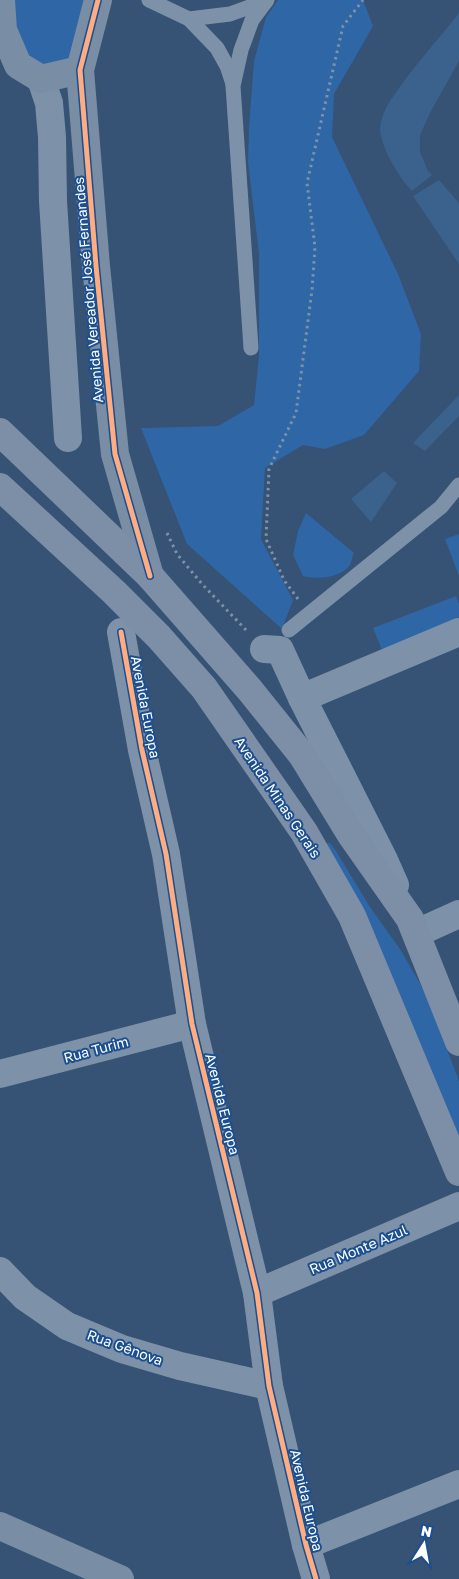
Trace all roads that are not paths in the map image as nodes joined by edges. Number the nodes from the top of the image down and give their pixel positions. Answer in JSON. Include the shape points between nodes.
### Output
{"nodes":[{"id":1,"x":1,"y":0,"type":"edge"},
{"id":2,"x":98,"y":0,"type":"edge"},
{"id":3,"x":149,"y":0,"type":"edge"},
{"id":4,"x":267,"y":1,"type":"edge"},
{"id":5,"x":188,"y":19,"type":"junction"},
{"id":6,"x":2,"y":32,"type":"edge"},
{"id":7,"x":80,"y":70,"type":"junction"},
{"id":8,"x":41,"y":79,"type":"junction"},
{"id":9,"x":233,"y":86,"type":"junction"},
{"id":10,"x":251,"y":348,"type":"dead end"},
{"id":11,"x":0,"y":432,"type":"edge"},
{"id":12,"x":68,"y":438,"type":"dead end"},
{"id":13,"x":459,"y":485,"type":"edge"},
{"id":14,"x":0,"y":486,"type":"edge"},
{"id":15,"x":150,"y":576,"type":"junction"},
{"id":16,"x":121,"y":632,"type":"dead end"},
{"id":17,"x":459,"y":632,"type":"edge"},
{"id":18,"x":285,"y":636,"type":"joint"},
{"id":19,"x":302,"y":698,"type":"junction"},
{"id":20,"x":459,"y":914,"type":"edge"},
{"id":21,"x":413,"y":926,"type":"junction"},
{"id":22,"x":192,"y":1024,"type":"junction"},
{"id":23,"x":459,"y":1042,"type":"edge"},
{"id":24,"x":0,"y":1074,"type":"edge"},
{"id":25,"x":459,"y":1172,"type":"edge"},
{"id":26,"x":459,"y":1206,"type":"edge"},
{"id":27,"x":0,"y":1271,"type":"edge"},
{"id":28,"x":257,"y":1293,"type":"junction"},
{"id":29,"x":269,"y":1386,"type":"junction"},
{"id":30,"x":459,"y":1484,"type":"edge"},
{"id":31,"x":0,"y":1526,"type":"edge"},
{"id":32,"x":306,"y":1545,"type":"junction"},
{"id":33,"x":120,"y":1579,"type":"edge"},
{"id":34,"x":316,"y":1579,"type":"edge"}],
"edges":[{"from":1,"to":6,"type":"street"},
{"from":2,"to":7,"type":"street","name":"Avenida Vereador José Fernandes"},
{"from":3,"to":5,"type":"lane"},
{"from":4,"to":5,"type":"lane","via":[[230,14]]},
{"from":4,"to":9,"type":"lane","via":[[252,20]]},
{"from":5,"to":9,"type":"lane","via":[[217,48]]},
{"from":6,"to":8,"type":"street","via":[[18,65]]},
{"from":7,"to":8,"type":"street"},
{"from":7,"to":15,"type":"street","name":"Avenida Vereador José Fernandes","via":[[115,454]]},
{"from":8,"to":12,"type":"street","name":"Avenida Vereador José Fernandes","via":[[49,103],[52,137]]},
{"from":9,"to":10,"type":"lane"},
{"from":11,"to":15,"type":"main road"},
{"from":13,"to":18,"type":"lane","via":[[441,507]]},
{"from":14,"to":25,"type":"main road","name":"Avenida Minas Gerais","via":[[114,592],[204,688],[304,832],[352,916]]},
{"from":15,"to":21,"type":"main road","via":[[302,755]]},
{"from":16,"to":22,"type":"street","name":"Avenida Europa","via":[[142,750],[166,854]]},
{"from":17,"to":19,"type":"street"},
{"from":18,"to":19,"type":"street"},
{"from":19,"to":21,"type":"street","via":[[383,858]]},
{"from":20,"to":21,"type":"street"},
{"from":21,"to":23,"type":"main road"},
{"from":22,"to":24,"type":"street","name":"Rua Turim"},
{"from":22,"to":28,"type":"street","name":"Avenida Europa"},
{"from":26,"to":28,"type":"street","name":"Rua Monte Azul"},
{"from":27,"to":29,"type":"street","name":"Rua Gênova","via":[[25,1298],[76,1330],[122,1349],[180,1366]]},
{"from":28,"to":29,"type":"street","name":"Avenida Europa"},
{"from":29,"to":32,"type":"street","name":"Avenida Europa"},
{"from":30,"to":32,"type":"street"},
{"from":31,"to":33,"type":"street"},
{"from":32,"to":34,"type":"street","name":"Avenida Europa"}]}
